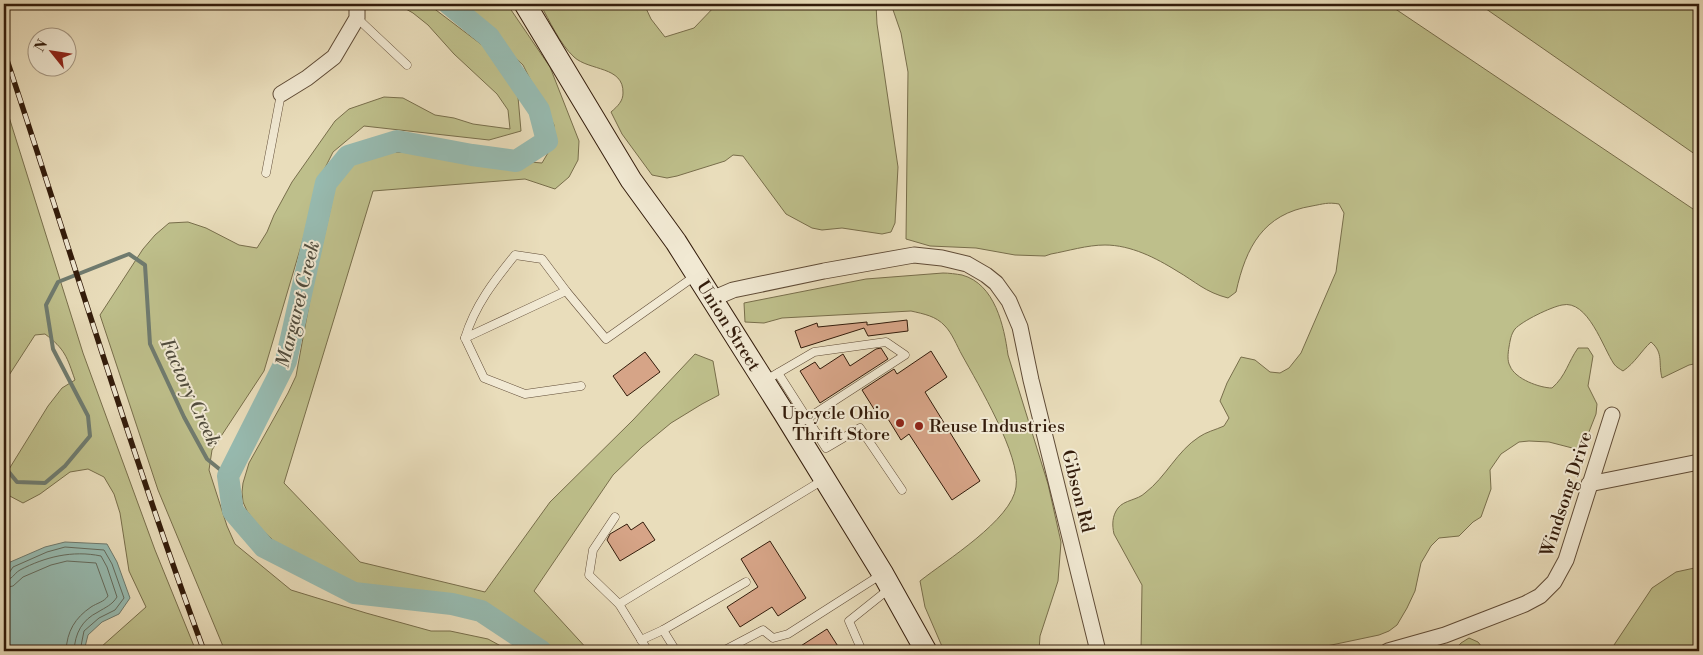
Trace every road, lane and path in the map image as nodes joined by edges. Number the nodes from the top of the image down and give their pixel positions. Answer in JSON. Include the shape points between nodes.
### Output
{"nodes":[{"id":1,"x":525,"y":4,"type":"edge"},
{"id":2,"x":357,"y":11,"type":"edge"},
{"id":3,"x":407,"y":65,"type":"dead end"},
{"id":4,"x":281,"y":94,"type":"joint"},
{"id":5,"x":266,"y":173,"type":"dead end"},
{"id":6,"x":696,"y":275,"type":"junction"},
{"id":7,"x":566,"y":291,"type":"junction"},
{"id":8,"x":712,"y":299,"type":"junction"},
{"id":9,"x":465,"y":338,"type":"junction"},
{"id":10,"x":771,"y":377,"type":"junction"},
{"id":11,"x":581,"y":386,"type":"dead end"},
{"id":12,"x":1612,"y":415,"type":"dead end"},
{"id":13,"x":800,"y":423,"type":"junction"},
{"id":14,"x":819,"y":453,"type":"junction"},
{"id":15,"x":1699,"y":462,"type":"edge"},
{"id":16,"x":825,"y":479,"type":"junction"},
{"id":17,"x":1590,"y":484,"type":"junction"},
{"id":18,"x":902,"y":490,"type":"dead end"},
{"id":19,"x":615,"y":517,"type":"dead end"},
{"id":20,"x":887,"y":581,"type":"junction"},
{"id":21,"x":746,"y":582,"type":"dead end"},
{"id":22,"x":619,"y":604,"type":"junction"},
{"id":23,"x":663,"y":630,"type":"junction"},
{"id":24,"x":641,"y":640,"type":"junction"},
{"id":25,"x":648,"y":651,"type":"edge"},
{"id":26,"x":676,"y":651,"type":"edge"},
{"id":27,"x":723,"y":651,"type":"edge"},
{"id":28,"x":862,"y":651,"type":"edge"},
{"id":29,"x":926,"y":651,"type":"edge"},
{"id":30,"x":1098,"y":651,"type":"edge"},
{"id":31,"x":1388,"y":651,"type":"edge"}],
"edges":[{"from":1,"to":6,"type":"main road","name":"Union Street","via":[[631,180]]},
{"from":2,"to":3,"type":"lane"},
{"from":2,"to":4,"type":"street","via":[[334,57],[306,83]]},
{"from":4,"to":5,"type":"lane"},
{"from":6,"to":7,"type":"lane","via":[[606,339]]},
{"from":6,"to":8,"type":"main road","name":"Union Street"},
{"from":7,"to":9,"type":"lane"},
{"from":7,"to":9,"type":"lane","via":[[542,259],[516,255],[492,283],[471,318]]},
{"from":8,"to":10,"type":"main road","name":"Union Street"},
{"from":8,"to":30,"type":"street","name":"Gibson Rd","via":[[733,290],[904,256],[929,256],[967,264],[986,275],[999,287],[1020,327]]},
{"from":9,"to":11,"type":"lane","via":[[484,378],[525,394]]},
{"from":10,"to":13,"type":"main road","name":"Union Street"},
{"from":10,"to":13,"type":"lane","via":[[814,352],[886,342],[905,355]]},
{"from":12,"to":17,"type":"street","name":"Windsong Drive"},
{"from":13,"to":14,"type":"main road","name":"Union Street"},
{"from":14,"to":16,"type":"main road","name":"Union Street"},
{"from":14,"to":18,"type":"lane","via":[[860,428]]},
{"from":15,"to":17,"type":"street"},
{"from":16,"to":20,"type":"main road","name":"Union Street"},
{"from":16,"to":22,"type":"lane"},
{"from":17,"to":31,"type":"street","name":"Windsong Drive","via":[[1566,560],[1554,582],[1540,596],[1445,635]]},
{"from":19,"to":22,"type":"lane","via":[[593,550],[589,575]]},
{"from":20,"to":27,"type":"lane","via":[[788,634],[773,638],[763,630]]},
{"from":20,"to":28,"type":"lane","via":[[849,621]]},
{"from":20,"to":29,"type":"main road","name":"Union Street"},
{"from":21,"to":23,"type":"lane"},
{"from":22,"to":24,"type":"lane"},
{"from":23,"to":24,"type":"lane"},
{"from":23,"to":26,"type":"lane"},
{"from":24,"to":25,"type":"lane"}]}
